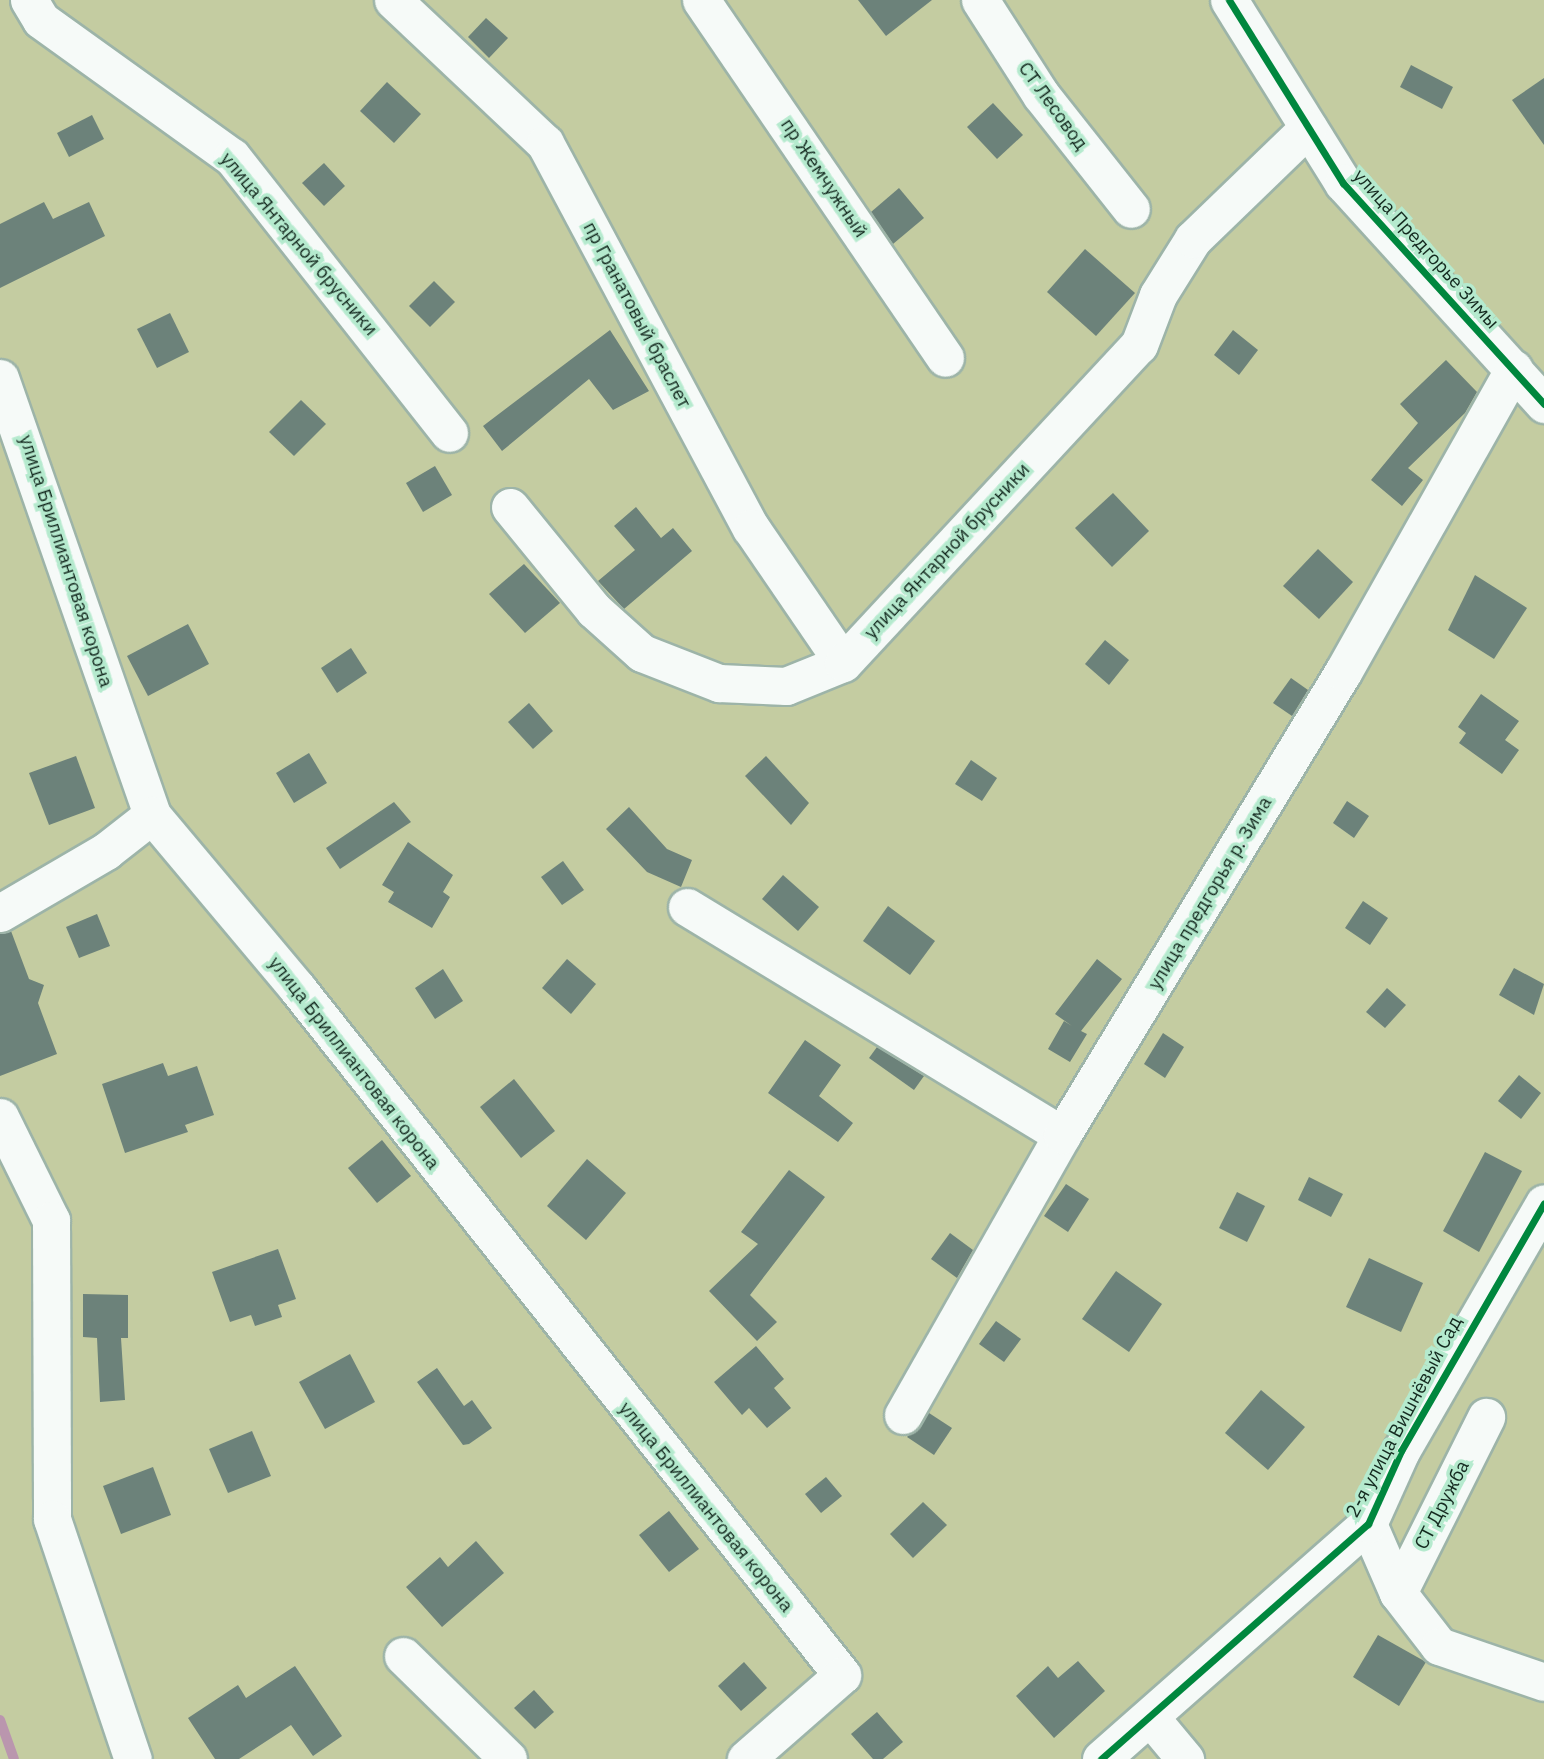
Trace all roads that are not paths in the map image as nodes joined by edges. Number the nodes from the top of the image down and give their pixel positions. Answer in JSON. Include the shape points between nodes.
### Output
{"nodes":[{"id":1,"x":29,"y":0,"type":"edge"},
{"id":2,"x":393,"y":0,"type":"edge"},
{"id":3,"x":701,"y":0,"type":"edge"},
{"id":4,"x":980,"y":0,"type":"edge"},
{"id":5,"x":1229,"y":0,"type":"edge"},
{"id":6,"x":1308,"y":128,"type":"junction"},
{"id":7,"x":1131,"y":209,"type":"dead end"},
{"id":8,"x":945,"y":358,"type":"dead end"},
{"id":9,"x":1514,"y":369,"type":"junction"},
{"id":10,"x":0,"y":379,"type":"edge"},
{"id":11,"x":1544,"y":404,"type":"edge"},
{"id":12,"x":449,"y":433,"type":"dead end"},
{"id":13,"x":510,"y":507,"type":"dead end"},
{"id":14,"x":843,"y":663,"type":"junction"},
{"id":15,"x":152,"y":815,"type":"junction"},
{"id":16,"x":687,"y":907,"type":"dead end"},
{"id":17,"x":0,"y":913,"type":"edge"},
{"id":18,"x":0,"y":1117,"type":"edge"},
{"id":19,"x":1062,"y":1135,"type":"junction"},
{"id":20,"x":1544,"y":1203,"type":"edge"},
{"id":21,"x":903,"y":1415,"type":"dead end"},
{"id":22,"x":1486,"y":1417,"type":"dead end"},
{"id":23,"x":1368,"y":1524,"type":"junction"},
{"id":24,"x":1398,"y":1593,"type":"junction"},
{"id":25,"x":403,"y":1656,"type":"dead end"},
{"id":26,"x":1544,"y":1682,"type":"edge"},
{"id":27,"x":1150,"y":1717,"type":"junction"},
{"id":28,"x":133,"y":1759,"type":"edge"},
{"id":29,"x":508,"y":1759,"type":"edge"},
{"id":30,"x":746,"y":1759,"type":"edge"},
{"id":31,"x":1101,"y":1759,"type":"edge"},
{"id":32,"x":1185,"y":1759,"type":"edge"}],
"edges":[{"from":1,"to":12,"type":"street","name":"улица Янтарной брусники","via":[[41,20],[232,157]]},
{"from":2,"to":14,"type":"street","name":"пр Гранатовый браслет","via":[[545,143],[751,528]]},
{"from":3,"to":8,"type":"street","name":"пр Жемчужный"},
{"from":4,"to":7,"type":"street","name":"СТ Лесовод","via":[[1041,95]]},
{"from":5,"to":6,"type":"street","name":"улица Предгорье Зимы"},
{"from":6,"to":9,"type":"street","name":"улица Предгорье Зимы","via":[[1343,183]]},
{"from":6,"to":14,"type":"street","name":"улица Янтарной брусники","via":[[1193,239],[1158,295],[1139,345]]},
{"from":9,"to":11,"type":"street","name":"улица Предгорье Зимы"},
{"from":9,"to":19,"type":"street","name":"улица предгорья р. Зима","via":[[1343,673]]},
{"from":10,"to":15,"type":"street","name":"улица Бриллиантовая корона"},
{"from":13,"to":14,"type":"street","name":"улица Янтарной брусники","via":[[594,610],[642,653],[719,683],[786,686]]},
{"from":15,"to":17,"type":"street","via":[[106,851]]},
{"from":15,"to":30,"type":"street","name":"улица Бриллиантовая корона","via":[[297,988],[842,1675]]},
{"from":16,"to":19,"type":"street"},
{"from":18,"to":28,"type":"street","via":[[51,1220],[52,1519]]},
{"from":19,"to":21,"type":"street","name":"улица предгорья р. Зима"},
{"from":20,"to":23,"type":"street","name":"2-я улица Вишнёвый Сад","via":[[1401,1451]]},
{"from":22,"to":24,"type":"street","name":"СТ Дружба"},
{"from":23,"to":24,"type":"street"},
{"from":23,"to":27,"type":"street","name":"2-я улица Вишнёвый Сад"},
{"from":24,"to":26,"type":"street","via":[[1439,1646]]},
{"from":25,"to":29,"type":"street"},
{"from":27,"to":31,"type":"street","name":"2-я улица Вишнёвый Сад"},
{"from":27,"to":32,"type":"street"}]}
